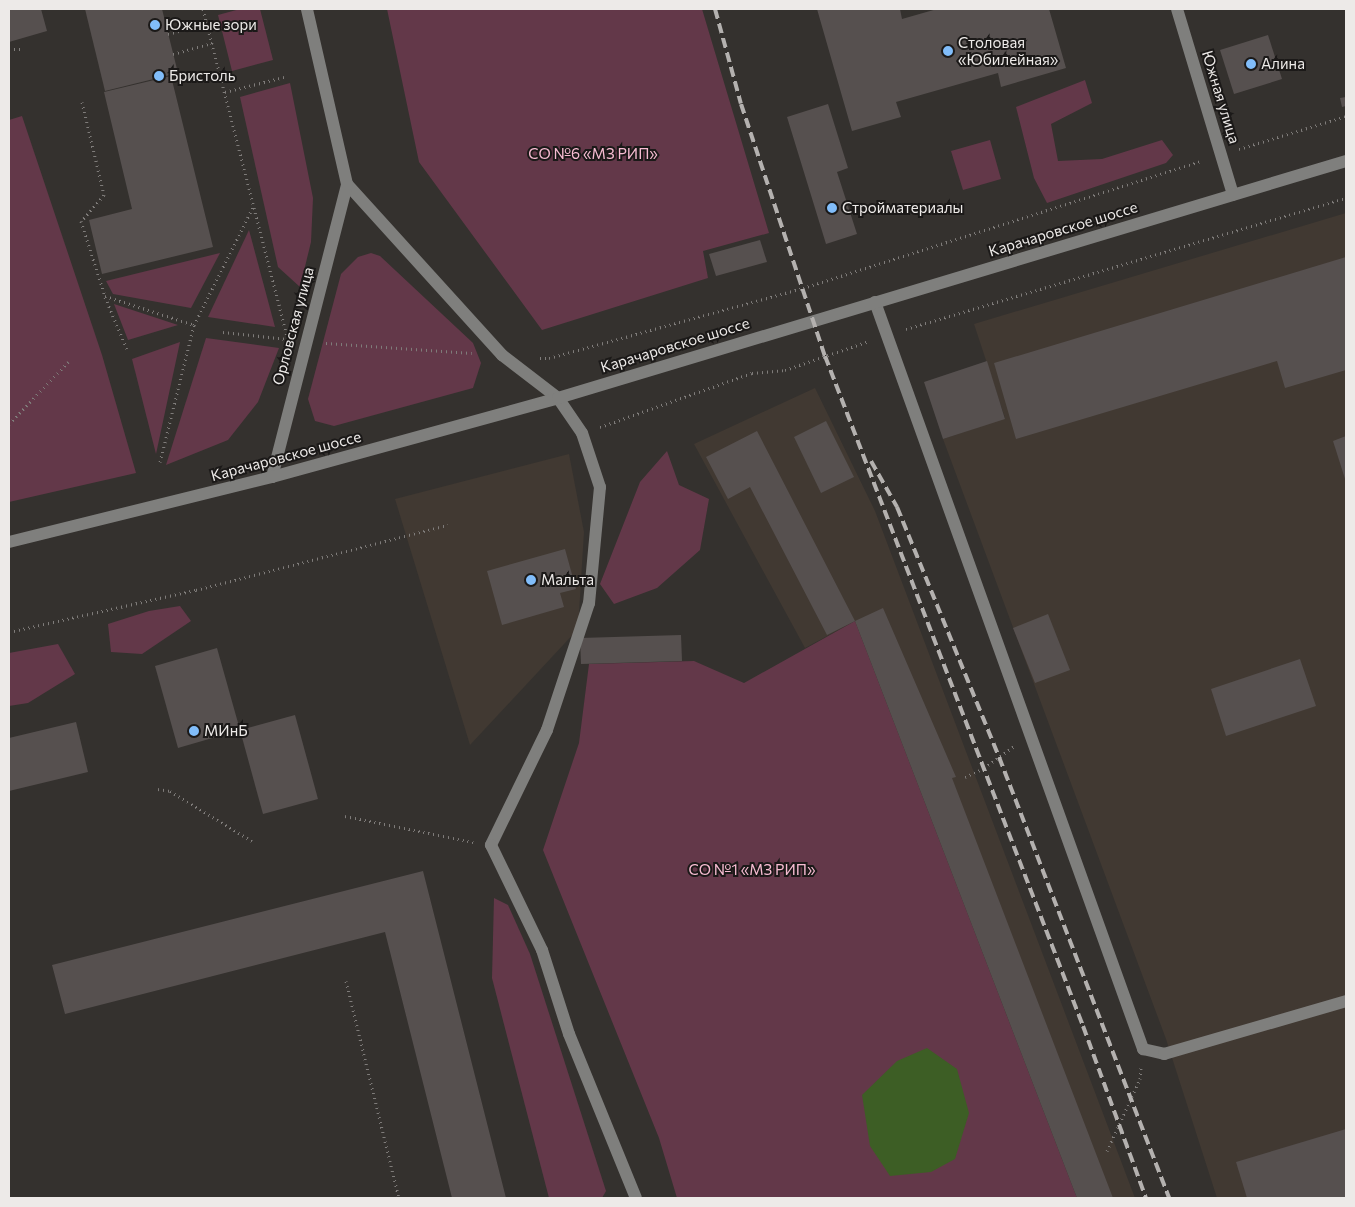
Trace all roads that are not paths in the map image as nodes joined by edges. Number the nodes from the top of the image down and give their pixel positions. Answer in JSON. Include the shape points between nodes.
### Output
{"nodes":[{"id":1,"x":307,"y":9,"type":"edge"},
{"id":2,"x":1177,"y":9,"type":"edge"},
{"id":3,"x":1346,"y":161,"type":"edge"},
{"id":4,"x":347,"y":184,"type":"junction"},
{"id":5,"x":1233,"y":195,"type":"junction"},
{"id":6,"x":875,"y":302,"type":"junction"},
{"id":7,"x":558,"y":398,"type":"junction"},
{"id":8,"x":272,"y":478,"type":"junction"},
{"id":9,"x":9,"y":542,"type":"edge"},
{"id":10,"x":1346,"y":1001,"type":"edge"},
{"id":11,"x":636,"y":1198,"type":"edge"}],
"edges":[{"from":1,"to":4,"type":"street","name":"Орловская улица"},
{"from":2,"to":5,"type":"street","name":"Южная улица"},
{"from":3,"to":5,"type":"street","name":"Карачаровское шоссе"},
{"from":4,"to":7,"type":"street","name":"Орловская улица","via":[[502,355]]},
{"from":4,"to":8,"type":"street","name":"Орловская улица","via":[[304,342]]},
{"from":5,"to":6,"type":"street","name":"Карачаровское шоссе"},
{"from":6,"to":7,"type":"street","name":"Карачаровское шоссе"},
{"from":6,"to":10,"type":"street","via":[[1143,1049],[1164,1054]]},
{"from":7,"to":8,"type":"street","name":"Карачаровское шоссе"},
{"from":7,"to":11,"type":"street","name":"Орловская улица","via":[[582,433],[600,487],[589,603],[546,730],[491,845],[542,950],[568,1034]]},
{"from":8,"to":9,"type":"street","name":"Карачаровское шоссе"}]}
